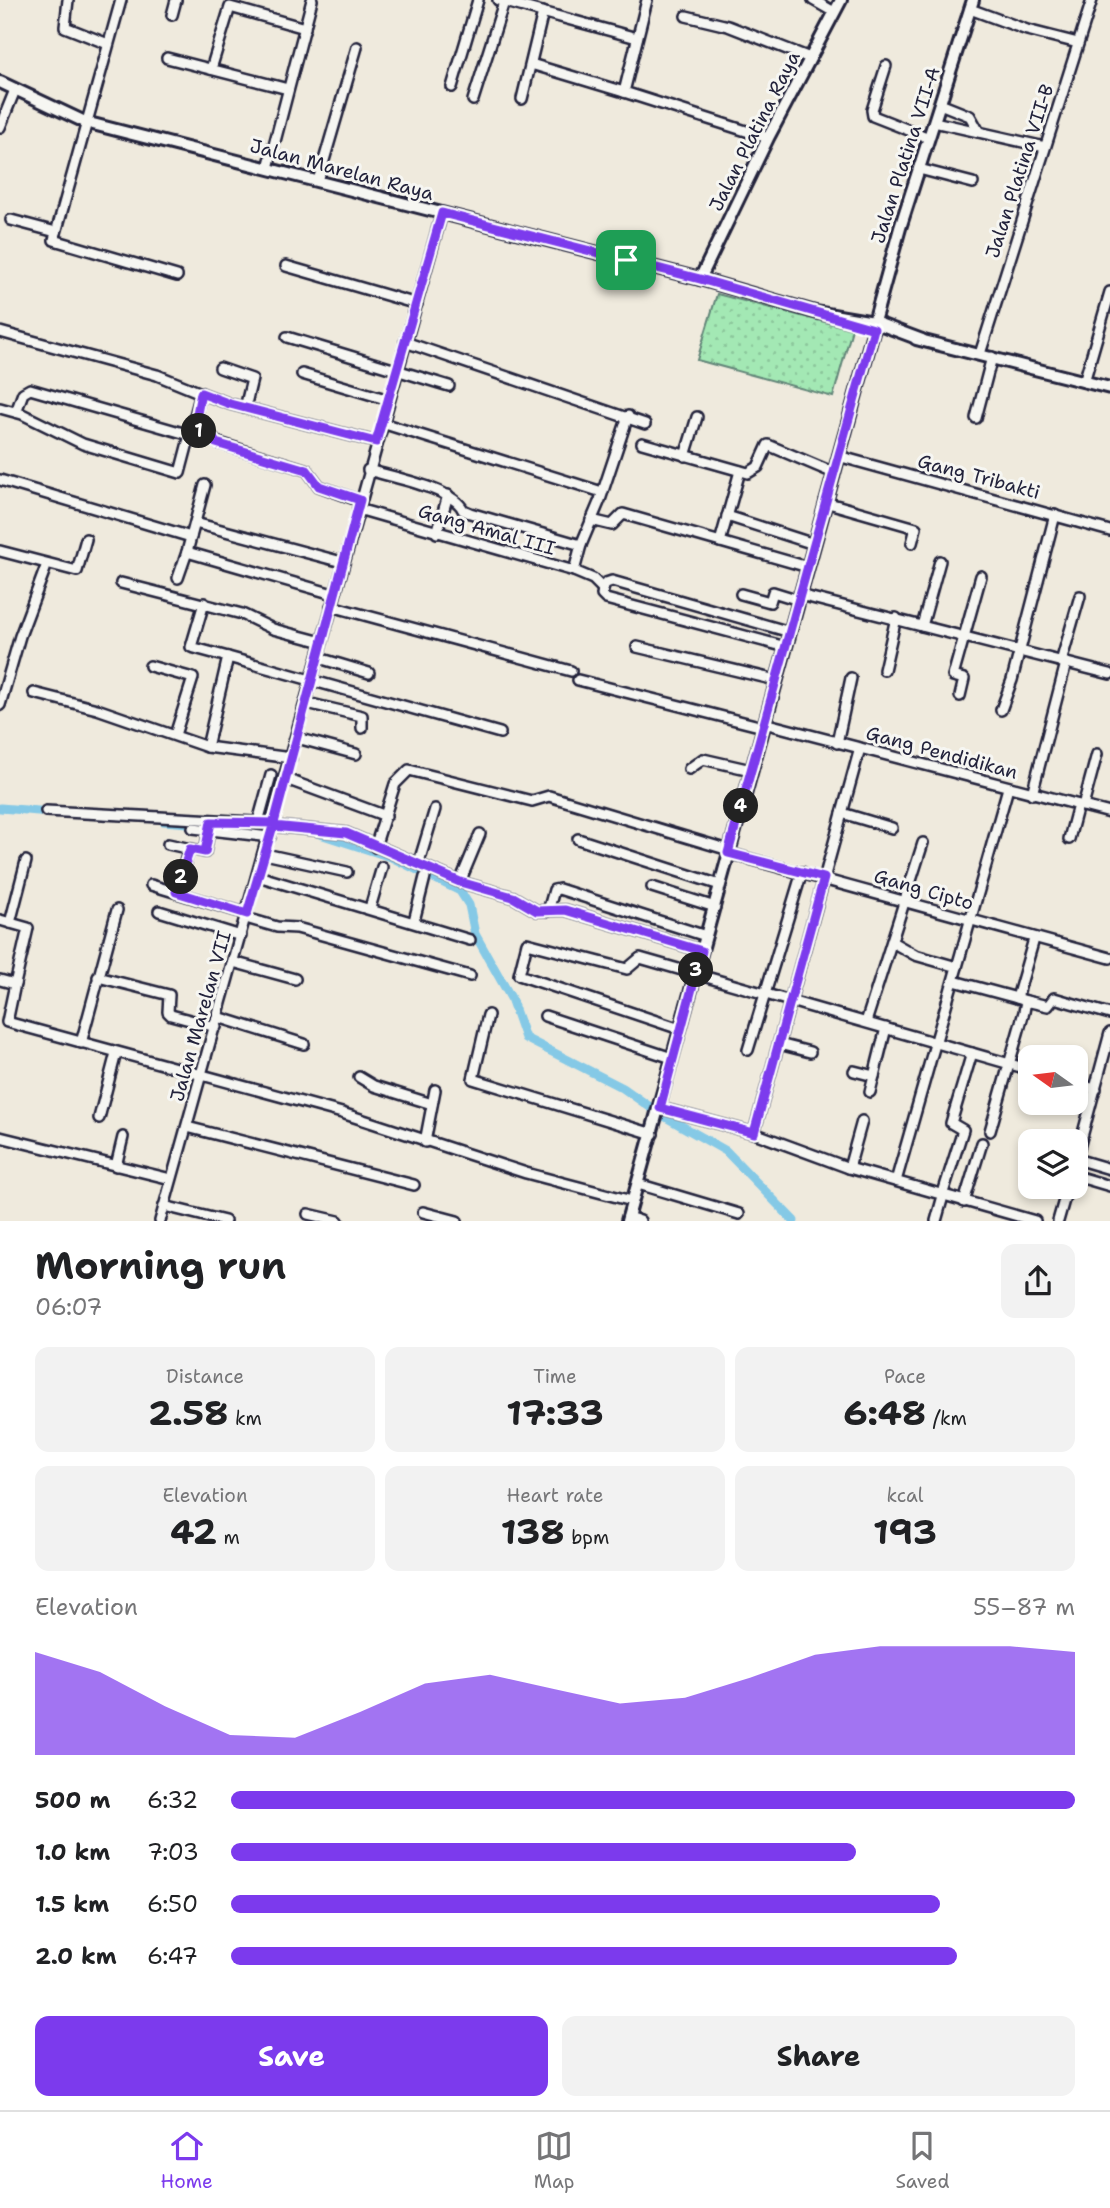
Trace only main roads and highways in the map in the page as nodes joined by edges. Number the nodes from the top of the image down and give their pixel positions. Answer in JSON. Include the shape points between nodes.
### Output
{"nodes":[{"id":1,"x":841,"y":0,"type":"edge"},
{"id":2,"x":972,"y":4,"type":"edge"},
{"id":3,"x":0,"y":82,"type":"edge"},
{"id":4,"x":700,"y":279,"type":"junction"},
{"id":5,"x":874,"y":326,"type":"junction"},
{"id":6,"x":1110,"y":388,"type":"edge"},
{"id":7,"x":628,"y":1219,"type":"edge"}],
"edges":[{"from":1,"to":4,"type":"main road","name":"Jalan Platina Raya"},
{"from":2,"to":5,"type":"main road","name":"Jalan Platina VII-A"},
{"from":3,"to":4,"type":"main road","name":"Jalan Marelan Raya","via":[[85,122]]},
{"from":4,"to":5,"type":"main road","name":"Jalan Marelan Raya"},
{"from":5,"to":6,"type":"main road","name":"Jalan Marelan Raya"},
{"from":5,"to":7,"type":"main road","name":"Jalan Platina VII-A"}]}
